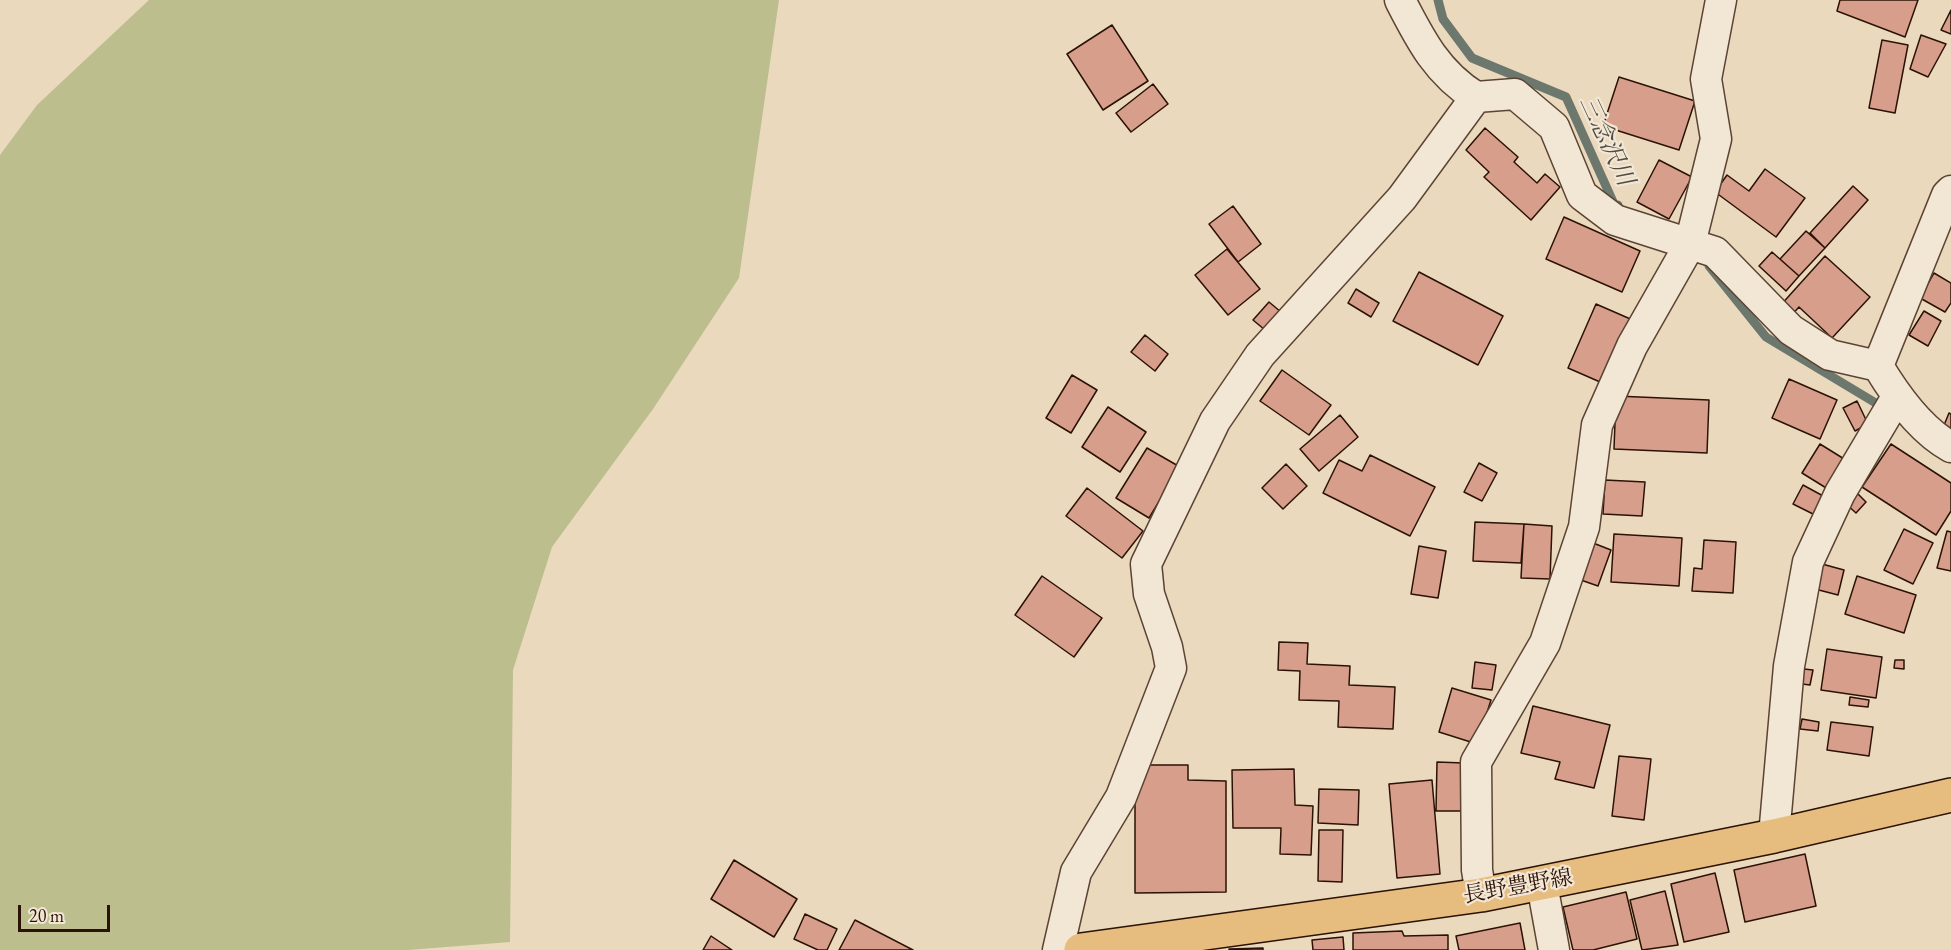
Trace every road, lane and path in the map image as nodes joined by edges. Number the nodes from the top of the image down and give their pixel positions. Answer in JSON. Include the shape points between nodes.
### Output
{"nodes":[{"id":1,"x":1400,"y":0,"type":"edge"},
{"id":2,"x":1721,"y":0,"type":"edge"},
{"id":3,"x":1476,"y":96,"type":"junction"},
{"id":4,"x":1951,"y":191,"type":"edge"},
{"id":5,"x":1690,"y":244,"type":"junction"},
{"id":6,"x":1878,"y":366,"type":"junction"},
{"id":7,"x":1891,"y":408,"type":"junction"},
{"id":8,"x":1951,"y":447,"type":"edge"},
{"id":9,"x":1951,"y":795,"type":"edge"},
{"id":10,"x":1774,"y":836,"type":"junction"},
{"id":11,"x":1542,"y":884,"type":"junction"},
{"id":12,"x":1481,"y":895,"type":"junction"},
{"id":13,"x":1058,"y":950,"type":"edge"},
{"id":14,"x":1081,"y":950,"type":"edge"},
{"id":15,"x":1554,"y":950,"type":"edge"}],
"edges":[{"from":1,"to":3,"type":"street","via":[[1419,37],[1453,83]]},
{"from":2,"to":5,"type":"street","via":[[1706,79],[1716,139]]},
{"from":3,"to":5,"type":"street","via":[[1515,94],[1554,126],[1582,195],[1615,220]]},
{"from":3,"to":13,"type":"street","via":[[1402,198],[1260,355],[1215,421],[1146,564],[1149,594],[1171,668],[1121,797],[1076,872]]},
{"from":4,"to":6,"type":"street"},
{"from":5,"to":6,"type":"street","via":[[1714,252],[1791,330],[1830,355]]},
{"from":5,"to":12,"type":"street","via":[[1632,346],[1597,426],[1584,526],[1545,643],[1476,762],[1477,870]]},
{"from":6,"to":7,"type":"street"},
{"from":7,"to":8,"type":"street"},
{"from":7,"to":10,"type":"street","via":[[1840,493],[1808,562],[1789,666]]},
{"from":9,"to":10,"type":"main road","name":"長野豊野線"},
{"from":10,"to":11,"type":"main road","name":"長野豊野線"},
{"from":11,"to":12,"type":"main road","name":"長野豊野線"},
{"from":11,"to":15,"type":"street"},
{"from":12,"to":14,"type":"main road","name":"長野豊野線"}]}
